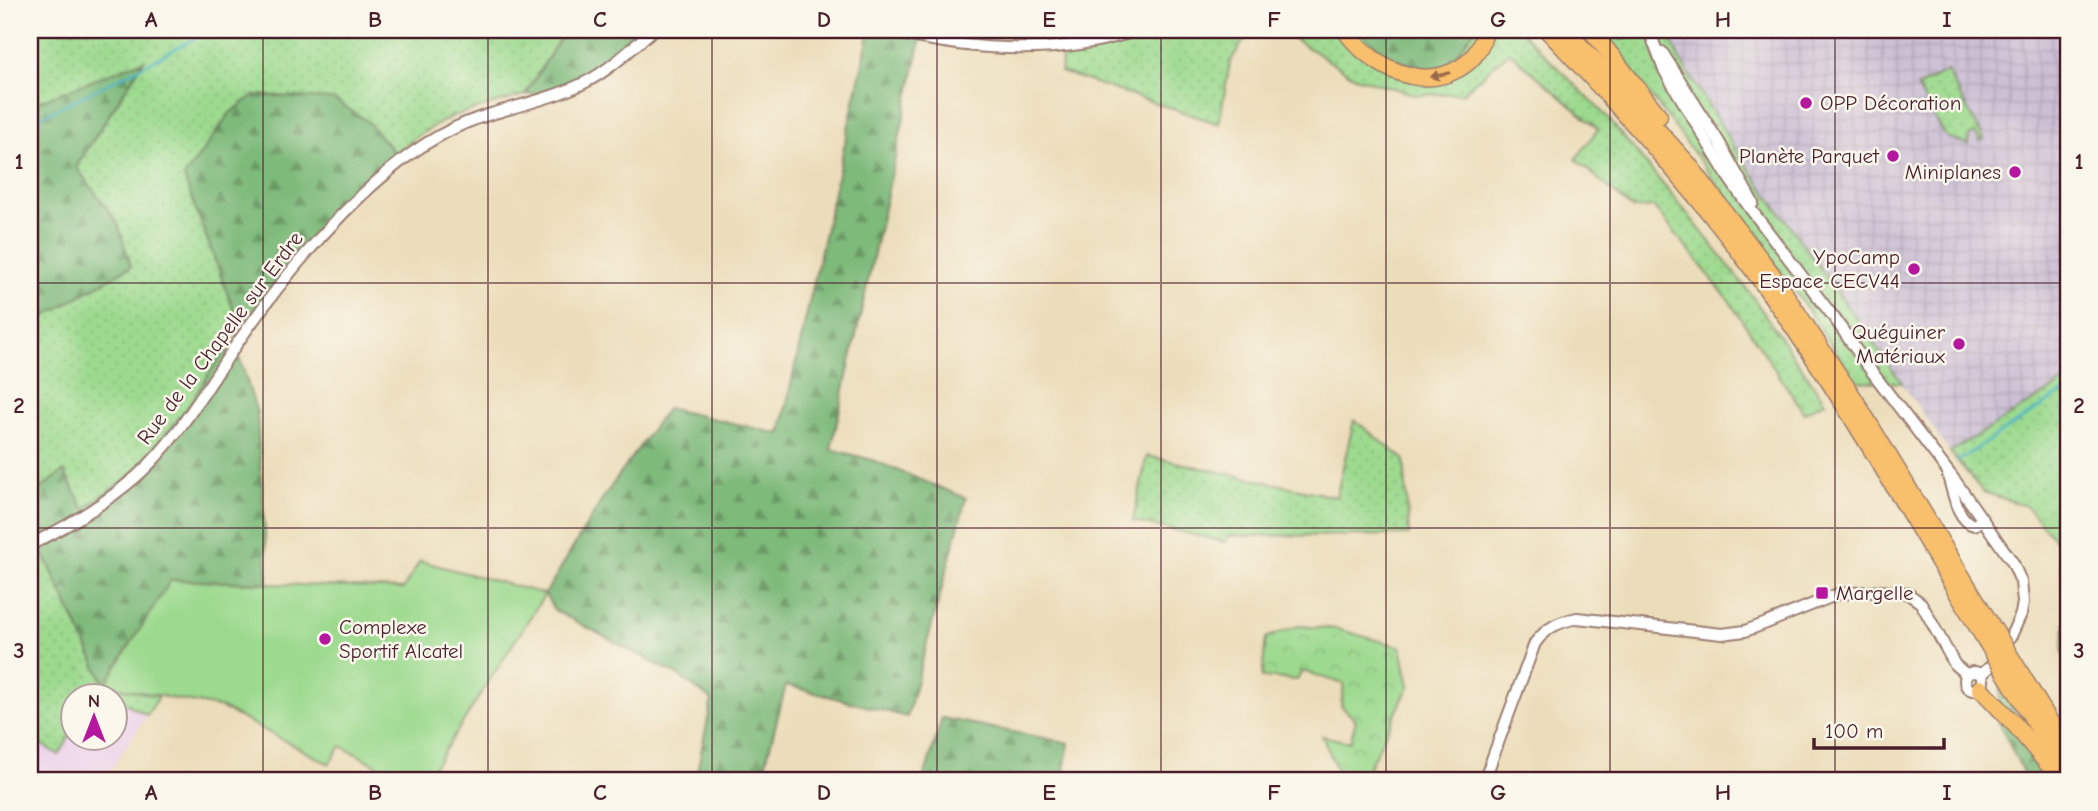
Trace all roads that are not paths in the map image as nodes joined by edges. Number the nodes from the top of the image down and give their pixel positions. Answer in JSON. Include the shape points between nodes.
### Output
{"nodes":[{"id":1,"x":653,"y":30,"type":"edge"},
{"id":2,"x":885,"y":30,"type":"edge"},
{"id":3,"x":1138,"y":30,"type":"edge"},
{"id":4,"x":1345,"y":30,"type":"edge"},
{"id":5,"x":1485,"y":30,"type":"edge"},
{"id":6,"x":1537,"y":30,"type":"edge"},
{"id":7,"x":1547,"y":30,"type":"edge"},
{"id":8,"x":1591,"y":30,"type":"edge"},
{"id":9,"x":1651,"y":33,"type":"edge"},
{"id":10,"x":1563,"y":37,"type":"edge"},
{"id":11,"x":1689,"y":165,"type":"junction"},
{"id":12,"x":30,"y":545,"type":"edge"},
{"id":13,"x":1991,"y":637,"type":"junction"},
{"id":14,"x":2010,"y":669,"type":"junction"},
{"id":15,"x":1980,"y":681,"type":"junction"},
{"id":16,"x":2068,"y":752,"type":"edge"},
{"id":17,"x":2068,"y":777,"type":"edge"},
{"id":18,"x":1484,"y":781,"type":"edge"},
{"id":19,"x":2062,"y":781,"type":"edge"}],
"edges":[{"from":1,"to":12,"type":"street","name":"Rue de la Chapelle sur Erdre","via":[[589,80],[541,101],[448,130],[389,171],[313,244],[139,475],[103,503]]},
{"from":2,"to":3,"type":"street","via":[[954,44],[1022,50],[1088,43]]},
{"from":5,"to":4,"type":"highway","one_way":true,"via":[[1469,62],[1433,78],[1386,67],[1358,47]]},
{"from":6,"to":10,"type":"highway","via":[[1547,39]]},
{"from":7,"to":10,"type":"highway"},
{"from":8,"to":11,"type":"highway","via":[[1686,152]]},
{"from":9,"to":15,"type":"street","via":[[1776,241],[1944,466],[1962,516],[1974,525],[1982,520],[2018,573],[2023,602],[2017,626]]},
{"from":10,"to":11,"type":"highway","via":[[1598,64]]},
{"from":10,"to":13,"type":"highway","via":[[1716,221],[1762,284]]},
{"from":11,"to":13,"type":"highway","via":[[1805,323],[1871,427]]},
{"from":13,"to":14,"type":"highway","bridge":true},
{"from":14,"to":16,"type":"highway"},
{"from":14,"to":17,"type":"highway"},
{"from":15,"to":18,"type":"street","via":[[1972,690],[1967,687],[1967,675],[1955,665],[1921,603],[1895,591],[1838,594],[1745,631],[1722,634],[1577,618],[1544,631],[1535,643]]},
{"from":15,"to":19,"type":"highway"}]}
